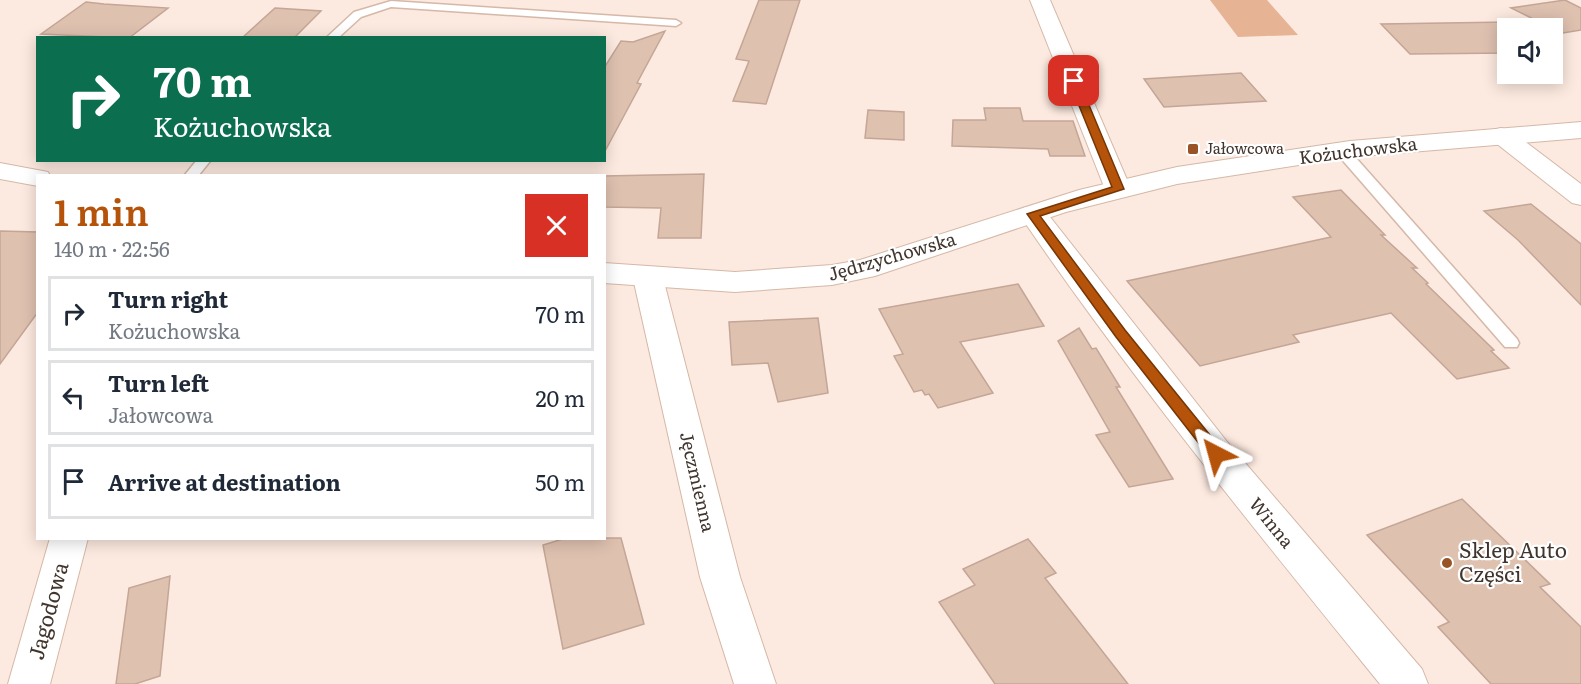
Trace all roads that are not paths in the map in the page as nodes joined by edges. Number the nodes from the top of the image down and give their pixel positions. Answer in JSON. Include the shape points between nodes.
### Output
{"nodes":[{"id":1,"x":1040,"y":0,"type":"edge"},
{"id":2,"x":676,"y":23,"type":"dead end"},
{"id":3,"x":334,"y":36,"type":"edge"},
{"id":4,"x":1581,"y":130,"type":"edge"},
{"id":5,"x":1501,"y":135,"type":"junction"},
{"id":6,"x":1343,"y":152,"type":"junction"},
{"id":7,"x":203,"y":162,"type":"edge"},
{"id":8,"x":0,"y":171,"type":"edge"},
{"id":9,"x":192,"y":174,"type":"edge"},
{"id":10,"x":36,"y":178,"type":"edge"},
{"id":11,"x":1118,"y":189,"type":"junction"},
{"id":12,"x":1581,"y":197,"type":"edge"},
{"id":13,"x":1033,"y":214,"type":"junction"},
{"id":14,"x":606,"y":273,"type":"edge"},
{"id":15,"x":648,"y":278,"type":"junction"},
{"id":16,"x":1511,"y":343,"type":"dead end"},
{"id":17,"x":68,"y":540,"type":"edge"},
{"id":18,"x":29,"y":684,"type":"edge"},
{"id":19,"x":755,"y":684,"type":"edge"},
{"id":20,"x":1407,"y":684,"type":"edge"}],
"edges":[{"from":1,"to":11,"type":"street"},
{"from":2,"to":3,"type":"lane","via":[[391,4],[369,7],[354,15]]},
{"from":4,"to":5,"type":"main road","name":"Kożuchowska"},
{"from":5,"to":6,"type":"main road","name":"Kożuchowska"},
{"from":5,"to":12,"type":"street"},
{"from":6,"to":11,"type":"main road","name":"Kożuchowska","via":[[1251,164]]},
{"from":6,"to":16,"type":"lane"},
{"from":7,"to":9,"type":"lane"},
{"from":8,"to":10,"type":"main road"},
{"from":11,"to":13,"type":"main road","name":"Kożuchowska"},
{"from":13,"to":15,"type":"main road","name":"Jędrzychowska","via":[[834,276],[758,284]]},
{"from":13,"to":20,"type":"street","name":"Winna","via":[[1120,334]]},
{"from":14,"to":15,"type":"main road","name":"Jędrzychowska"},
{"from":15,"to":19,"type":"street","name":"Jęczmienna","via":[[720,577]]},
{"from":17,"to":18,"type":"street","name":"Jagodowa"}]}
